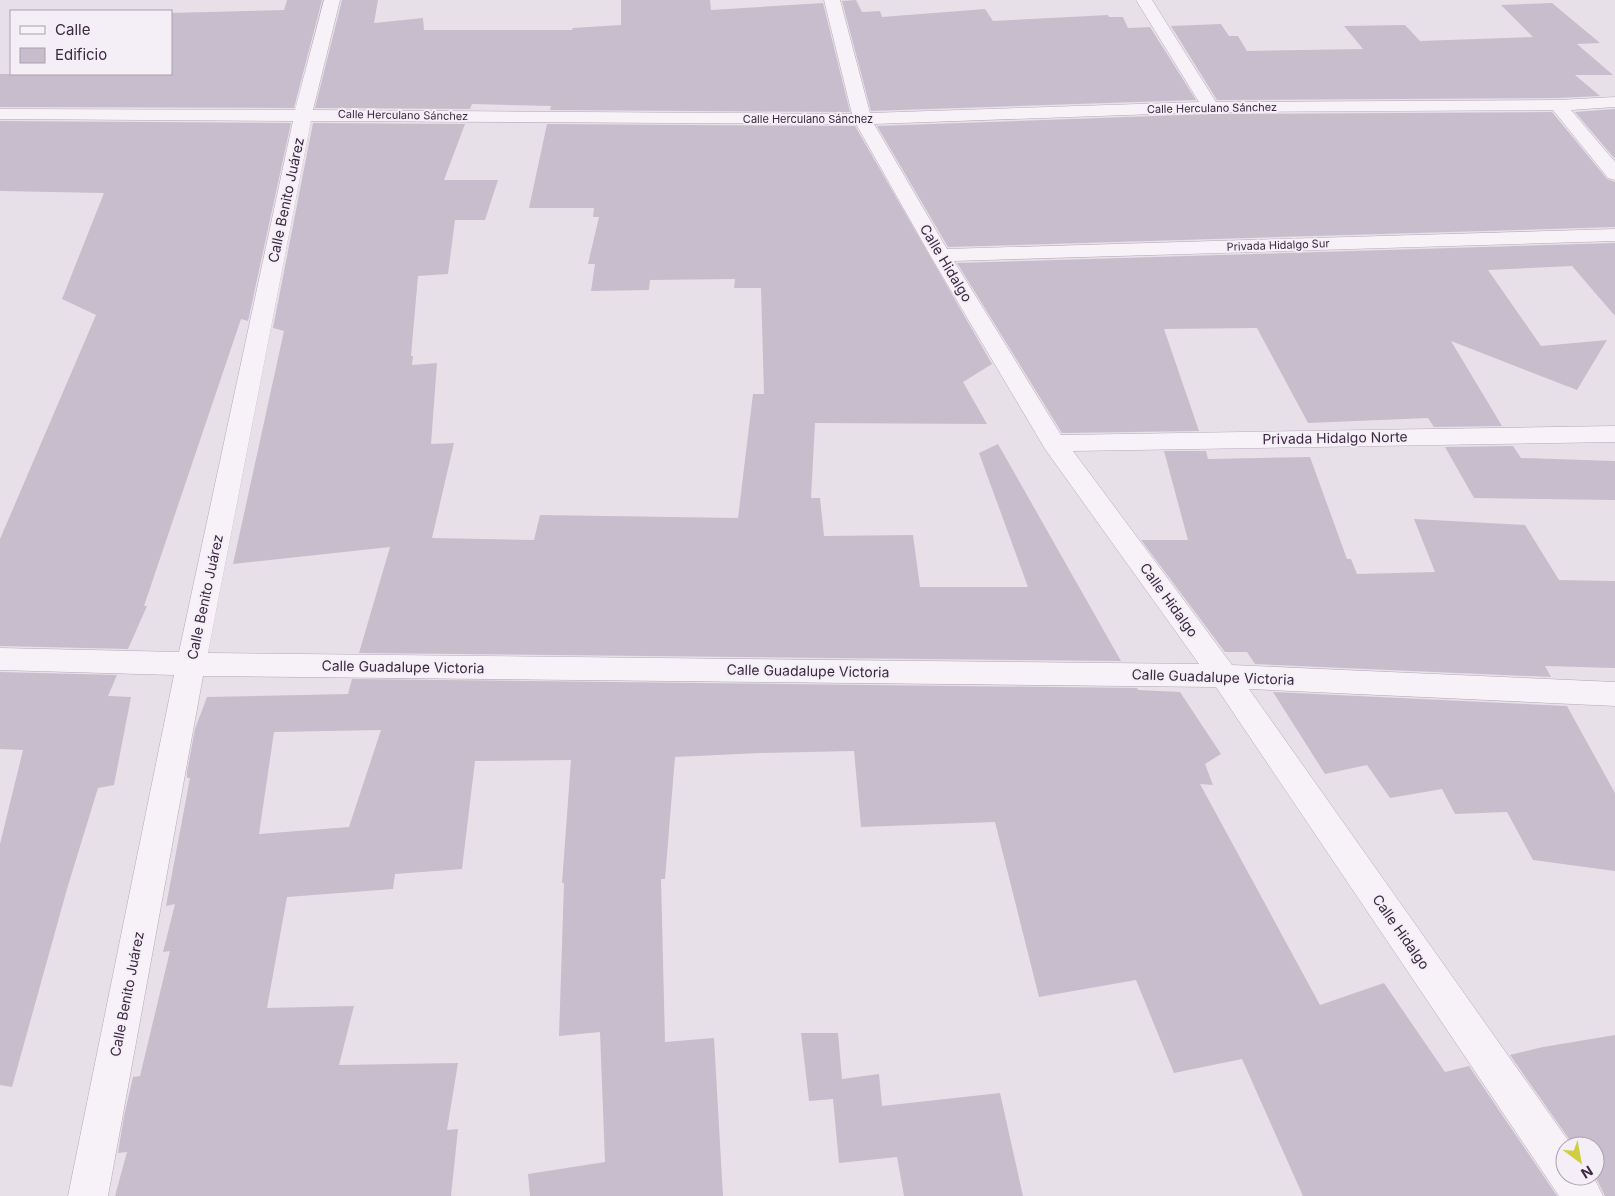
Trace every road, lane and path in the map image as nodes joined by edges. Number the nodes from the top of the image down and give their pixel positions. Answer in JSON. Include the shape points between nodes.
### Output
{"nodes":[{"id":1,"x":332,"y":0,"type":"edge"},
{"id":2,"x":832,"y":0,"type":"edge"},
{"id":3,"x":1144,"y":0,"type":"edge"},
{"id":4,"x":1615,"y":102,"type":"edge"},
{"id":5,"x":1558,"y":105,"type":"junction"},
{"id":6,"x":1211,"y":107,"type":"junction"},
{"id":7,"x":0,"y":114,"type":"edge"},
{"id":8,"x":303,"y":114,"type":"junction"},
{"id":9,"x":862,"y":119,"type":"junction"},
{"id":10,"x":1615,"y":174,"type":"edge"},
{"id":11,"x":1615,"y":235,"type":"edge"},
{"id":12,"x":940,"y":255,"type":"junction"},
{"id":13,"x":1615,"y":434,"type":"edge"},
{"id":14,"x":1054,"y":443,"type":"junction"},
{"id":15,"x":0,"y":659,"type":"edge"},
{"id":16,"x":191,"y":664,"type":"junction"},
{"id":17,"x":1224,"y":676,"type":"junction"},
{"id":18,"x":1615,"y":694,"type":"edge"},
{"id":19,"x":1555,"y":1156,"type":"edge"},
{"id":20,"x":88,"y":1196,"type":"edge"}],
"edges":[{"from":1,"to":8,"type":"street","name":"Calle Benito Juárez"},
{"from":2,"to":9,"type":"street","name":"Calle Hidalgo"},
{"from":3,"to":6,"type":"street"},
{"from":4,"to":5,"type":"street","name":"Calle Herculano Sánchez"},
{"from":5,"to":6,"type":"street","name":"Calle Herculano Sánchez"},
{"from":5,"to":10,"type":"street"},
{"from":6,"to":9,"type":"street","name":"Calle Herculano Sánchez"},
{"from":7,"to":8,"type":"street","name":"Calle Herculano Sánchez"},
{"from":8,"to":9,"type":"street","name":"Calle Herculano Sánchez"},
{"from":8,"to":16,"type":"street","name":"Calle Benito Juárez"},
{"from":9,"to":12,"type":"street","name":"Calle Hidalgo"},
{"from":11,"to":12,"type":"street","name":"Privada Hidalgo Sur"},
{"from":12,"to":14,"type":"street","name":"Calle Hidalgo"},
{"from":13,"to":14,"type":"street","name":"Privada Hidalgo Norte"},
{"from":14,"to":17,"type":"street","name":"Calle Hidalgo"},
{"from":15,"to":16,"type":"street","name":"Calle Guadalupe Victoria"},
{"from":16,"to":17,"type":"street","name":"Calle Guadalupe Victoria"},
{"from":16,"to":20,"type":"street","name":"Calle Benito Juárez"},
{"from":17,"to":18,"type":"street","name":"Calle Guadalupe Victoria"},
{"from":17,"to":19,"type":"street","name":"Calle Hidalgo"}]}
